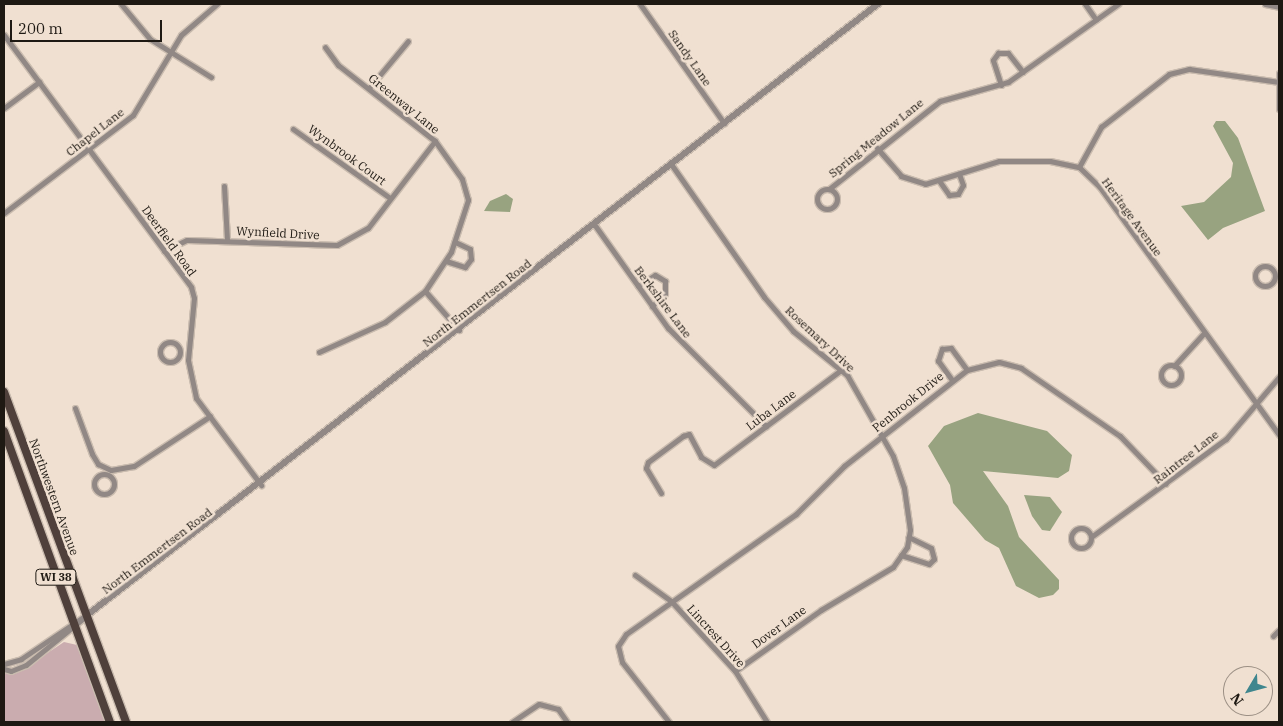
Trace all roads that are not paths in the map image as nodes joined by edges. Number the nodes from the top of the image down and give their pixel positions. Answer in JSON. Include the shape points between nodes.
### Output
{"nodes":[{"id":1,"x":121,"y":4,"type":"edge"},
{"id":2,"x":217,"y":4,"type":"edge"},
{"id":3,"x":640,"y":4,"type":"edge"},
{"id":4,"x":878,"y":4,"type":"edge"},
{"id":5,"x":1085,"y":4,"type":"edge"},
{"id":6,"x":1118,"y":4,"type":"edge"},
{"id":7,"x":1265,"y":4,"type":"edge"},
{"id":8,"x":1279,"y":7,"type":"edge"},
{"id":9,"x":1096,"y":20,"type":"junction"},
{"id":10,"x":4,"y":35,"type":"edge"},
{"id":11,"x":408,"y":41,"type":"dead end"},
{"id":12,"x":325,"y":47,"type":"dead end"},
{"id":13,"x":169,"y":51,"type":"junction"},
{"id":14,"x":1023,"y":72,"type":"junction"},
{"id":15,"x":1279,"y":73,"type":"edge"},
{"id":16,"x":211,"y":77,"type":"dead end"},
{"id":17,"x":39,"y":82,"type":"junction"},
{"id":18,"x":1279,"y":82,"type":"edge"},
{"id":19,"x":1002,"y":85,"type":"junction"},
{"id":20,"x":369,"y":88,"type":"junction"},
{"id":21,"x":4,"y":108,"type":"edge"},
{"id":22,"x":1279,"y":109,"type":"edge"},
{"id":23,"x":724,"y":123,"type":"junction"},
{"id":24,"x":293,"y":129,"type":"dead end"},
{"id":25,"x":435,"y":141,"type":"junction"},
{"id":26,"x":877,"y":148,"type":"junction"},
{"id":27,"x":89,"y":150,"type":"junction"},
{"id":28,"x":671,"y":164,"type":"junction"},
{"id":29,"x":1079,"y":167,"type":"junction"},
{"id":30,"x":959,"y":174,"type":"junction"},
{"id":31,"x":940,"y":182,"type":"junction"},
{"id":32,"x":224,"y":186,"type":"dead end"},
{"id":33,"x":829,"y":189,"type":"junction"},
{"id":34,"x":390,"y":198,"type":"junction"},
{"id":35,"x":4,"y":213,"type":"edge"},
{"id":36,"x":594,"y":224,"type":"junction"},
{"id":37,"x":227,"y":240,"type":"junction"},
{"id":38,"x":455,"y":242,"type":"junction"},
{"id":39,"x":164,"y":251,"type":"junction"},
{"id":40,"x":446,"y":261,"type":"junction"},
{"id":41,"x":1279,"y":268,"type":"edge"},
{"id":42,"x":1274,"y":272,"type":"junction"},
{"id":43,"x":638,"y":286,"type":"junction"},
{"id":44,"x":425,"y":291,"type":"junction"},
{"id":45,"x":652,"y":306,"type":"junction"},
{"id":46,"x":459,"y":330,"type":"junction"},
{"id":47,"x":1204,"y":334,"type":"junction"},
{"id":48,"x":319,"y":352,"type":"dead end"},
{"id":49,"x":180,"y":354,"type":"junction"},
{"id":50,"x":189,"y":354,"type":"junction"},
{"id":51,"x":1174,"y":366,"type":"junction"},
{"id":52,"x":841,"y":370,"type":"junction"},
{"id":53,"x":967,"y":370,"type":"junction"},
{"id":54,"x":1279,"y":377,"type":"edge"},
{"id":55,"x":952,"y":380,"type":"junction"},
{"id":56,"x":4,"y":392,"type":"edge"},
{"id":57,"x":1255,"y":402,"type":"junction"},
{"id":58,"x":75,"y":408,"type":"dead end"},
{"id":59,"x":210,"y":416,"type":"junction"},
{"id":60,"x":766,"y":426,"type":"junction"},
{"id":61,"x":19,"y":432,"type":"junction"},
{"id":62,"x":5,"y":434,"type":"edge"},
{"id":63,"x":1279,"y":435,"type":"edge"},
{"id":64,"x":882,"y":436,"type":"junction"},
{"id":65,"x":108,"y":472,"type":"junction"},
{"id":66,"x":1166,"y":484,"type":"junction"},
{"id":67,"x":261,"y":485,"type":"junction"},
{"id":68,"x":661,"y":493,"type":"dead end"},
{"id":69,"x":908,"y":538,"type":"junction"},
{"id":70,"x":1091,"y":538,"type":"junction"},
{"id":71,"x":901,"y":555,"type":"junction"},
{"id":72,"x":635,"y":575,"type":"dead end"},
{"id":73,"x":670,"y":601,"type":"junction"},
{"id":74,"x":835,"y":601,"type":"joint"},
{"id":75,"x":86,"y":616,"type":"junction"},
{"id":76,"x":74,"y":625,"type":"junction"},
{"id":77,"x":1279,"y":630,"type":"edge"},
{"id":78,"x":1273,"y":636,"type":"dead end"},
{"id":79,"x":4,"y":664,"type":"edge"},
{"id":80,"x":4,"y":669,"type":"edge"},
{"id":81,"x":735,"y":671,"type":"junction"},
{"id":82,"x":110,"y":722,"type":"edge"},
{"id":83,"x":126,"y":722,"type":"edge"},
{"id":84,"x":512,"y":722,"type":"edge"},
{"id":85,"x":567,"y":722,"type":"edge"},
{"id":86,"x":669,"y":722,"type":"edge"},
{"id":87,"x":767,"y":722,"type":"edge"}],
"edges":[{"from":1,"to":13,"type":"street","via":[[141,30]]},
{"from":2,"to":13,"type":"street","name":"Chapel Lane","via":[[190,24]]},
{"from":3,"to":23,"type":"street","name":"Sandy Lane"},
{"from":4,"to":23,"type":"street","name":"North Emmertsen Road"},
{"from":5,"to":9,"type":"street"},
{"from":6,"to":9,"type":"street","name":"Spring Meadow Lane"},
{"from":7,"to":8,"type":"street"},
{"from":9,"to":14,"type":"street","name":"Spring Meadow Lane"},
{"from":10,"to":17,"type":"street","name":"Deerfield Road"},
{"from":11,"to":20,"type":"street"},
{"from":12,"to":20,"type":"street","name":"Greenway Lane","via":[[338,64]]},
{"from":13,"to":16,"type":"street"},
{"from":13,"to":27,"type":"street","name":"Chapel Lane","via":[[138,109]]},
{"from":14,"to":19,"type":"street","name":"Spring Meadow Lane"},
{"from":14,"to":19,"type":"street","via":[[1008,53],[998,53],[993,60]]},
{"from":15,"to":18,"type":"street"},
{"from":17,"to":21,"type":"street"},
{"from":17,"to":27,"type":"street","name":"Deerfield Road"},
{"from":18,"to":22,"type":"street"},
{"from":18,"to":29,"type":"street","via":[[1189,69],[1169,74],[1101,127]]},
{"from":19,"to":26,"type":"street","name":"Spring Meadow Lane","via":[[940,101]]},
{"from":20,"to":25,"type":"street","name":"Greenway Lane"},
{"from":23,"to":28,"type":"street","name":"North Emmertsen Road"},
{"from":24,"to":34,"type":"street","name":"Wynbrook Court"},
{"from":25,"to":34,"type":"street","name":"Wynfield Drive"},
{"from":25,"to":38,"type":"street","name":"Greenway Lane","via":[[464,181],[468,200]]},
{"from":26,"to":31,"type":"street","via":[[901,176],[913,182]]},
{"from":26,"to":33,"type":"street","name":"Spring Meadow Lane"},
{"from":27,"to":35,"type":"street","name":"Chapel Lane"},
{"from":27,"to":39,"type":"street","name":"Deerfield Road"},
{"from":28,"to":36,"type":"street","name":"North Emmertsen Road"},
{"from":28,"to":52,"type":"street","name":"Rosemary Drive","via":[[764,297],[793,331]]},
{"from":29,"to":30,"type":"street","via":[[1050,161],[999,162]]},
{"from":29,"to":47,"type":"street","name":"Heritage Avenue","via":[[1099,186]]},
{"from":30,"to":31,"type":"street"},
{"from":30,"to":31,"type":"street","via":[[963,185],[958,194],[949,195]]},
{"from":32,"to":37,"type":"street"},
{"from":33,"to":33,"type":"street","name":"Spring Meadow Lane","via":[[817,197],[825,209],[837,202],[837,196]]},
{"from":34,"to":37,"type":"street","name":"Wynfield Drive","via":[[368,228],[337,245]]},
{"from":36,"to":43,"type":"street","name":"Berkshire Lane"},
{"from":36,"to":46,"type":"street","name":"North Emmertsen Road"},
{"from":37,"to":39,"type":"street","name":"Wynfield Drive","via":[[187,240]]},
{"from":38,"to":40,"type":"street"},
{"from":38,"to":40,"type":"street","via":[[470,249],[472,259],[464,267]]},
{"from":39,"to":50,"type":"street","name":"Deerfield Road","via":[[194,298]]},
{"from":40,"to":44,"type":"street"},
{"from":41,"to":42,"type":"street"},
{"from":42,"to":42,"type":"street","via":[[1260,267],[1256,281],[1268,286]]},
{"from":43,"to":45,"type":"street","name":"Berkshire Lane"},
{"from":43,"to":45,"type":"street","via":[[655,274],[665,280],[665,294]]},
{"from":44,"to":46,"type":"street"},
{"from":44,"to":48,"type":"street","via":[[385,322]]},
{"from":45,"to":60,"type":"street","name":"Berkshire Lane","via":[[684,347],[725,381]]},
{"from":46,"to":67,"type":"street","name":"North Emmertsen Road"},
{"from":47,"to":51,"type":"street"},
{"from":47,"to":57,"type":"street","name":"Heritage Avenue"},
{"from":49,"to":49,"type":"street","via":[[168,362],[159,351],[171,342]]},
{"from":49,"to":50,"type":"street"},
{"from":50,"to":59,"type":"street","name":"Deerfield Road","via":[[196,398]]},
{"from":51,"to":51,"type":"street","via":[[1161,373],[1169,386],[1181,376]]},
{"from":52,"to":60,"type":"street","name":"Luba Lane"},
{"from":52,"to":64,"type":"street","name":"Rosemary Drive"},
{"from":53,"to":55,"type":"street","name":"Penbrook Drive"},
{"from":53,"to":55,"type":"street","via":[[951,348],[942,349],[938,361]]},
{"from":53,"to":66,"type":"street","name":"Penbrook Drive","via":[[1000,362],[1021,368],[1120,436]]},
{"from":54,"to":57,"type":"street","name":"Raintree Lane"},
{"from":55,"to":64,"type":"street","name":"Penbrook Drive"},
{"from":56,"to":61,"type":"main road","name":"Northwestern Avenue","number":"WI 38"},
{"from":57,"to":63,"type":"street","name":"Heritage Avenue"},
{"from":57,"to":66,"type":"street","name":"Raintree Lane","via":[[1226,439]]},
{"from":58,"to":65,"type":"street","via":[[98,464]]},
{"from":59,"to":65,"type":"street","via":[[134,466]]},
{"from":59,"to":67,"type":"street","name":"Deerfield Road"},
{"from":60,"to":68,"type":"street","name":"Luba Lane","via":[[714,465],[701,457],[689,434],[682,436],[648,462],[646,468]]},
{"from":61,"to":62,"type":"main road"},
{"from":61,"to":75,"type":"main road","name":"Northwestern Avenue","number":"WI 38"},
{"from":62,"to":76,"type":"main road","name":"Northwestern Avenue","number":"WI 38"},
{"from":64,"to":69,"type":"street","name":"Rosemary Drive","via":[[904,488]]},
{"from":64,"to":73,"type":"street","name":"Penbrook Drive","via":[[796,514]]},
{"from":65,"to":65,"type":"street","via":[[98,475],[93,483],[102,494],[114,486]]},
{"from":66,"to":70,"type":"street","name":"Raintree Lane"},
{"from":67,"to":75,"type":"street","name":"North Emmertsen Road"},
{"from":69,"to":71,"type":"street","name":"Rosemary Drive"},
{"from":69,"to":71,"type":"street","via":[[932,548],[934,559],[928,564]]},
{"from":70,"to":70,"type":"street","via":[[1079,528],[1071,538],[1082,548]]},
{"from":71,"to":74,"type":"street","name":"Rosemary Drive","via":[[893,567]]},
{"from":72,"to":73,"type":"street","name":"Lincrest Drive"},
{"from":73,"to":81,"type":"street","name":"Lincrest Drive"},
{"from":73,"to":86,"type":"street","name":"Penbrook Drive","via":[[626,634],[618,646],[622,662]]},
{"from":74,"to":81,"type":"street","name":"Dover Lane"},
{"from":75,"to":76,"type":"street"},
{"from":75,"to":83,"type":"main road","name":"Northwestern Avenue","number":"WI 38"},
{"from":76,"to":79,"type":"street","via":[[21,659]]},
{"from":76,"to":80,"type":"street","via":[[26,665],[11,671]]},
{"from":76,"to":82,"type":"main road","name":"Northwestern Avenue","number":"WI 38"},
{"from":77,"to":78,"type":"street"},
{"from":81,"to":87,"type":"street","name":"Lincrest Drive"},
{"from":84,"to":85,"type":"street","via":[[539,704],[558,709]]}]}
